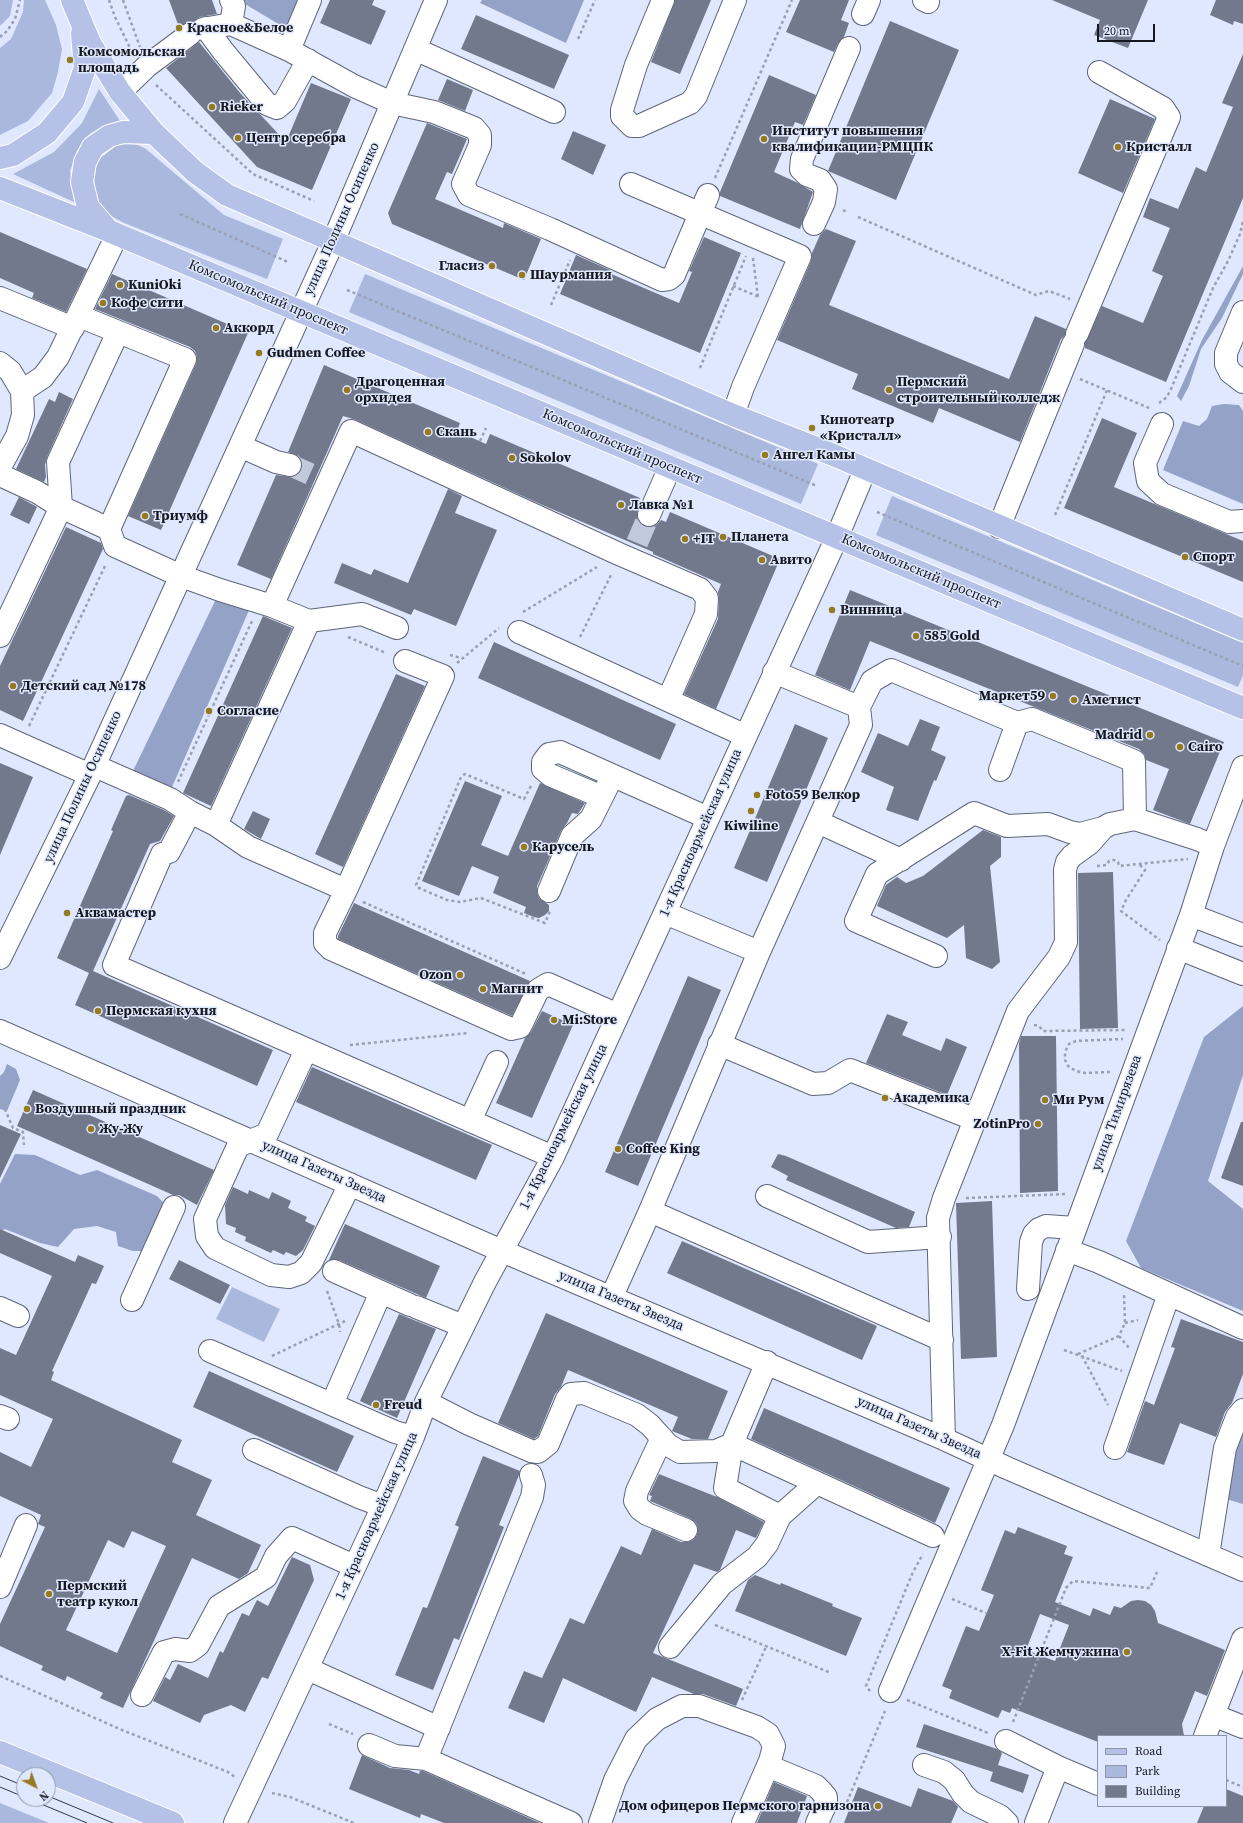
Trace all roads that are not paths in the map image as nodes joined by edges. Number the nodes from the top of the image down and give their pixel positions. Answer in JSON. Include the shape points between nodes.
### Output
{"nodes":[{"id":1,"x":72,"y":0,"type":"edge"},
{"id":2,"x":231,"y":0,"type":"edge"},
{"id":3,"x":310,"y":0,"type":"edge"},
{"id":4,"x":436,"y":0,"type":"edge"},
{"id":5,"x":663,"y":0,"type":"edge"},
{"id":6,"x":735,"y":0,"type":"edge"},
{"id":7,"x":81,"y":24,"type":"junction"},
{"id":8,"x":231,"y":24,"type":"junction"},
{"id":9,"x":200,"y":30,"type":"junction"},
{"id":10,"x":849,"y":48,"type":"dead end"},
{"id":11,"x":415,"y":49,"type":"junction"},
{"id":12,"x":289,"y":50,"type":"junction"},
{"id":13,"x":308,"y":60,"type":"junction"},
{"id":14,"x":1099,"y":72,"type":"dead end"},
{"id":15,"x":120,"y":92,"type":"junction"},
{"id":16,"x":392,"y":103,"type":"junction"},
{"id":17,"x":554,"y":112,"type":"dead end"},
{"id":18,"x":154,"y":133,"type":"junction"},
{"id":19,"x":0,"y":158,"type":"edge"},
{"id":20,"x":631,"y":184,"type":"dead end"},
{"id":21,"x":0,"y":188,"type":"edge"},
{"id":22,"x":704,"y":204,"type":"junction"},
{"id":23,"x":113,"y":233,"type":"junction"},
{"id":24,"x":333,"y":242,"type":"junction"},
{"id":25,"x":800,"y":256,"type":"junction"},
{"id":26,"x":0,"y":298,"type":"edge"},
{"id":27,"x":301,"y":312,"type":"junction"},
{"id":28,"x":1243,"y":312,"type":"edge"},
{"id":29,"x":76,"y":322,"type":"junction"},
{"id":30,"x":118,"y":332,"type":"junction"},
{"id":31,"x":0,"y":363,"type":"edge"},
{"id":32,"x":1243,"y":382,"type":"edge"},
{"id":33,"x":22,"y":390,"type":"junction"},
{"id":34,"x":733,"y":415,"type":"junction"},
{"id":35,"x":1162,"y":424,"type":"dead end"},
{"id":36,"x":240,"y":446,"type":"junction"},
{"id":37,"x":290,"y":466,"type":"tunnel mouth"},
{"id":38,"x":0,"y":467,"type":"edge"},
{"id":39,"x":670,"y":467,"type":"junction"},
{"id":40,"x":865,"y":470,"type":"junction"},
{"id":41,"x":0,"y":474,"type":"edge"},
{"id":42,"x":61,"y":507,"type":"junction"},
{"id":43,"x":649,"y":515,"type":"tunnel mouth"},
{"id":44,"x":1243,"y":521,"type":"edge"},
{"id":45,"x":999,"y":527,"type":"junction"},
{"id":46,"x":112,"y":537,"type":"junction"},
{"id":47,"x":837,"y":537,"type":"junction"},
{"id":48,"x":181,"y":576,"type":"junction"},
{"id":49,"x":267,"y":604,"type":"junction"},
{"id":50,"x":309,"y":621,"type":"junction"},
{"id":51,"x":512,"y":624,"type":"road end"},
{"id":52,"x":397,"y":628,"type":"dead end"},
{"id":53,"x":1243,"y":630,"type":"edge"},
{"id":54,"x":0,"y":636,"type":"edge"},
{"id":55,"x":405,"y":661,"type":"road end"},
{"id":56,"x":774,"y":672,"type":"junction"},
{"id":57,"x":668,"y":700,"type":"junction"},
{"id":58,"x":859,"y":707,"type":"junction"},
{"id":59,"x":1243,"y":708,"type":"edge"},
{"id":60,"x":1017,"y":723,"type":"junction"},
{"id":61,"x":0,"y":735,"type":"edge"},
{"id":62,"x":746,"y":736,"type":"junction"},
{"id":63,"x":1243,"y":767,"type":"edge"},
{"id":64,"x":93,"y":770,"type":"junction"},
{"id":65,"x":1000,"y":770,"type":"dead end"},
{"id":66,"x":611,"y":776,"type":"junction"},
{"id":67,"x":602,"y":797,"type":"junction"},
{"id":68,"x":190,"y":812,"type":"junction"},
{"id":69,"x":708,"y":818,"type":"junction"},
{"id":70,"x":1135,"y":819,"type":"junction"},
{"id":71,"x":818,"y":822,"type":"junction"},
{"id":72,"x":216,"y":825,"type":"junction"},
{"id":73,"x":1102,"y":828,"type":"junction"},
{"id":74,"x":1213,"y":846,"type":"junction"},
{"id":75,"x":901,"y":860,"type":"junction"},
{"id":76,"x":549,"y":891,"type":"road end"},
{"id":77,"x":345,"y":892,"type":"junction"},
{"id":78,"x":665,"y":913,"type":"junction"},
{"id":79,"x":1191,"y":915,"type":"junction"},
{"id":80,"x":1243,"y":935,"type":"edge"},
{"id":81,"x":1172,"y":946,"type":"junction"},
{"id":82,"x":759,"y":952,"type":"junction"},
{"id":83,"x":936,"y":956,"type":"dead end"},
{"id":84,"x":0,"y":958,"type":"edge"},
{"id":85,"x":1243,"y":974,"type":"edge"},
{"id":86,"x":618,"y":1015,"type":"junction"},
{"id":87,"x":0,"y":1031,"type":"edge"},
{"id":88,"x":719,"y":1044,"type":"junction"},
{"id":89,"x":306,"y":1050,"type":"junction"},
{"id":90,"x":496,"y":1062,"type":"dead end"},
{"id":91,"x":976,"y":1120,"type":"junction"},
{"id":92,"x":470,"y":1121,"type":"junction"},
{"id":93,"x":252,"y":1140,"type":"junction"},
{"id":94,"x":553,"y":1157,"type":"junction"},
{"id":95,"x":350,"y":1184,"type":"junction"},
{"id":96,"x":767,"y":1196,"type":"dead end"},
{"id":97,"x":174,"y":1207,"type":"dead end"},
{"id":98,"x":650,"y":1211,"type":"junction"},
{"id":99,"x":1075,"y":1228,"type":"junction"},
{"id":100,"x":940,"y":1237,"type":"junction"},
{"id":101,"x":1066,"y":1250,"type":"junction"},
{"id":102,"x":502,"y":1251,"type":"junction"},
{"id":103,"x":334,"y":1270,"type":"dead end"},
{"id":104,"x":1028,"y":1289,"type":"dead end"},
{"id":105,"x":381,"y":1292,"type":"junction"},
{"id":106,"x":1169,"y":1294,"type":"junction"},
{"id":107,"x":612,"y":1296,"type":"junction"},
{"id":108,"x":132,"y":1300,"type":"dead end"},
{"id":109,"x":463,"y":1326,"type":"junction"},
{"id":110,"x":1243,"y":1328,"type":"edge"},
{"id":111,"x":942,"y":1340,"type":"junction"},
{"id":112,"x":210,"y":1351,"type":"dead end"},
{"id":113,"x":767,"y":1362,"type":"junction"},
{"id":114,"x":426,"y":1402,"type":"junction"},
{"id":115,"x":332,"y":1404,"type":"junction"},
{"id":116,"x":1243,"y":1410,"type":"edge"},
{"id":117,"x":413,"y":1437,"type":"junction"},
{"id":118,"x":662,"y":1438,"type":"junction"},
{"id":119,"x":944,"y":1438,"type":"junction"},
{"id":120,"x":1118,"y":1439,"type":"road end"},
{"id":121,"x":732,"y":1444,"type":"junction"},
{"id":122,"x":254,"y":1450,"type":"dead end"},
{"id":123,"x":989,"y":1459,"type":"junction"},
{"id":124,"x":531,"y":1476,"type":"dead end"},
{"id":125,"x":817,"y":1483,"type":"junction"},
{"id":126,"x":383,"y":1506,"type":"junction"},
{"id":127,"x":780,"y":1516,"type":"junction"},
{"id":128,"x":26,"y":1525,"type":"dead end"},
{"id":129,"x":686,"y":1530,"type":"dead end"},
{"id":130,"x":933,"y":1536,"type":"dead end"},
{"id":131,"x":1208,"y":1555,"type":"junction"},
{"id":132,"x":354,"y":1566,"type":"junction"},
{"id":133,"x":1243,"y":1570,"type":"edge"},
{"id":134,"x":0,"y":1587,"type":"edge"},
{"id":135,"x":1243,"y":1639,"type":"edge"},
{"id":136,"x":670,"y":1647,"type":"dead end"},
{"id":137,"x":308,"y":1669,"type":"junction"},
{"id":138,"x":142,"y":1695,"type":"dead end"},
{"id":139,"x":898,"y":1695,"type":"road end"},
{"id":140,"x":1213,"y":1715,"type":"junction"},
{"id":141,"x":1243,"y":1727,"type":"edge"},
{"id":142,"x":438,"y":1728,"type":"junction"},
{"id":143,"x":1205,"y":1735,"type":"edge"},
{"id":144,"x":1006,"y":1741,"type":"road end"},
{"id":145,"x":369,"y":1745,"type":"dead end"},
{"id":146,"x":0,"y":1752,"type":"edge"},
{"id":147,"x":426,"y":1758,"type":"junction"},
{"id":148,"x":924,"y":1765,"type":"dead end"},
{"id":149,"x":768,"y":1766,"type":"junction"},
{"id":150,"x":1058,"y":1767,"type":"junction"},
{"id":151,"x":1097,"y":1784,"type":"edge"},
{"id":152,"x":173,"y":1823,"type":"edge"},
{"id":153,"x":235,"y":1823,"type":"edge"},
{"id":154,"x":571,"y":1823,"type":"edge"},
{"id":155,"x":600,"y":1823,"type":"edge"},
{"id":156,"x":743,"y":1823,"type":"edge"},
{"id":157,"x":817,"y":1823,"type":"edge"},
{"id":158,"x":1007,"y":1823,"type":"edge"},
{"id":159,"x":1036,"y":1823,"type":"edge"}],
"edges":[{"from":1,"to":7,"type":"main road"},
{"from":2,"to":8,"type":"street","via":[[234,6]]},
{"from":3,"to":12,"type":"street"},
{"from":4,"to":11,"type":"street","name":"улица Полины Осипенко"},
{"from":5,"to":6,"type":"street","via":[[636,65],[622,110],[622,116],[632,126],[639,126],[690,104],[696,96]]},
{"from":7,"to":15,"type":"main road"},
{"from":7,"to":19,"type":"main road","via":[[85,68],[72,102],[47,133],[13,155]]},
{"from":8,"to":9,"type":"street"},
{"from":8,"to":12,"type":"street"},
{"from":9,"to":13,"type":"street","via":[[223,51],[267,104],[278,108],[285,101]]},
{"from":9,"to":15,"type":"street","via":[[144,68]]},
{"from":10,"to":25,"type":"street","via":[[802,158],[801,169],[807,175],[820,180],[826,189],[824,202]]},
{"from":11,"to":16,"type":"street","name":"улица Полины Осипенко"},
{"from":11,"to":17,"type":"street"},
{"from":12,"to":13,"type":"street"},
{"from":13,"to":16,"type":"street","via":[[354,86]]},
{"from":14,"to":45,"type":"street","via":[[1163,108],[1168,117]]},
{"from":15,"to":18,"type":"main road"},
{"from":16,"to":22,"type":"street","via":[[434,112],[474,128],[480,135],[480,145],[463,184],[469,195],[662,280],[674,275]]},
{"from":16,"to":24,"type":"street","name":"улица Полины Осипенко"},
{"from":18,"to":23,"type":"main road","via":[[123,132],[109,136],[93,147],[85,162],[82,182],[88,207]]},
{"from":18,"to":24,"type":"main road","via":[[195,172],[227,195]]},
{"from":20,"to":22,"type":"street"},
{"from":21,"to":23,"type":"main road","name":"Комсомольский проспект"},
{"from":22,"to":25,"type":"street","via":[[751,239]]},
{"from":23,"to":27,"type":"main road","name":"Комсомольский проспект"},
{"from":23,"to":29,"type":"street"},
{"from":24,"to":27,"type":"street","name":"улица Полины Осипенко"},
{"from":24,"to":34,"type":"main road"},
{"from":25,"to":34,"type":"street"},
{"from":26,"to":29,"type":"street"},
{"from":27,"to":36,"type":"street","name":"улица Полины Осипенко"},
{"from":27,"to":39,"type":"main road","name":"Комсомольский проспект"},
{"from":28,"to":32,"type":"street","via":[[1226,353],[1226,364],[1230,372]]},
{"from":29,"to":30,"type":"street"},
{"from":29,"to":33,"type":"street","via":[[58,357],[43,377]]},
{"from":30,"to":42,"type":"street","via":[[58,462]]},
{"from":30,"to":46,"type":"street","via":[[185,359]]},
{"from":31,"to":33,"type":"street","via":[[10,371]]},
{"from":33,"to":38,"type":"street","via":[[23,415],[17,436]]},
{"from":34,"to":40,"type":"main road"},
{"from":35,"to":44,"type":"street","via":[[1145,463],[1148,481],[1162,494],[1229,522]]},
{"from":36,"to":37,"type":"street"},
{"from":36,"to":48,"type":"street","name":"улица Полины Осипенко"},
{"from":39,"to":43,"type":"street"},
{"from":39,"to":47,"type":"main road","name":"Комсомольский проспект"},
{"from":40,"to":45,"type":"main road"},
{"from":40,"to":47,"type":"street","name":"1-я Красноармейская улица"},
{"from":41,"to":42,"type":"street"},
{"from":42,"to":46,"type":"street"},
{"from":42,"to":54,"type":"street"},
{"from":45,"to":53,"type":"main road"},
{"from":46,"to":48,"type":"street"},
{"from":47,"to":56,"type":"street","name":"1-я Красноармейская улица"},
{"from":47,"to":59,"type":"main road","name":"Комсомольский проспект"},
{"from":48,"to":49,"type":"street"},
{"from":48,"to":64,"type":"street","name":"улица Полины Осипенко"},
{"from":49,"to":50,"type":"street"},
{"from":49,"to":57,"type":"street","via":[[319,478],[351,431],[627,553],[700,589],[707,598],[706,614]]},
{"from":50,"to":52,"type":"street","via":[[362,614]]},
{"from":50,"to":72,"type":"street"},
{"from":51,"to":57,"type":"street","via":[[571,655]]},
{"from":55,"to":77,"type":"street","via":[[443,676]]},
{"from":56,"to":58,"type":"street"},
{"from":56,"to":62,"type":"street","name":"1-я Красноармейская улица"},
{"from":57,"to":62,"type":"street"},
{"from":58,"to":60,"type":"street","via":[[872,681],[891,670]]},
{"from":58,"to":71,"type":"street","via":[[861,725]]},
{"from":60,"to":65,"type":"street"},
{"from":60,"to":70,"type":"street","via":[[1032,719],[1134,761]]},
{"from":61,"to":64,"type":"street"},
{"from":62,"to":69,"type":"street","name":"1-я Красноармейская улица"},
{"from":63,"to":74,"type":"street","name":"улица Тимирязева"},
{"from":64,"to":68,"type":"street","via":[[170,799]]},
{"from":64,"to":84,"type":"street","name":"улица Полины Осипенко"},
{"from":66,"to":67,"type":"street"},
{"from":66,"to":67,"type":"street","via":[[560,752],[549,754],[543,762],[543,769],[550,775]]},
{"from":66,"to":69,"type":"street"},
{"from":67,"to":76,"type":"street","via":[[592,819],[572,836]]},
{"from":68,"to":72,"type":"street"},
{"from":68,"to":89,"type":"street","via":[[169,852],[162,854],[114,965]]},
{"from":69,"to":78,"type":"street","name":"1-я Красноармейская улица"},
{"from":70,"to":73,"type":"street"},
{"from":70,"to":74,"type":"street","via":[[1197,838]]},
{"from":71,"to":75,"type":"street"},
{"from":71,"to":82,"type":"street"},
{"from":72,"to":77,"type":"street","via":[[248,847]]},
{"from":73,"to":75,"type":"street","via":[[1080,834],[1048,824],[1007,826],[974,813]]},
{"from":73,"to":91,"type":"street","via":[[1090,843],[1067,862],[1066,942],[1059,957],[1018,1010]]},
{"from":74,"to":79,"type":"street","name":"улица Тимирязева"},
{"from":75,"to":83,"type":"street","via":[[877,874],[856,920]]},
{"from":77,"to":86,"type":"street","via":[[325,933],[325,943],[330,949],[511,1029],[520,1027],[538,990],[548,984]]},
{"from":78,"to":82,"type":"street"},
{"from":78,"to":86,"type":"street","name":"1-я Красноармейская улица"},
{"from":79,"to":80,"type":"street"},
{"from":79,"to":81,"type":"street","name":"улица Тимирязева"},
{"from":81,"to":85,"type":"street"},
{"from":81,"to":99,"type":"street","name":"улица Тимирязева"},
{"from":82,"to":88,"type":"street"},
{"from":86,"to":94,"type":"street","name":"1-я Красноармейская улица"},
{"from":87,"to":93,"type":"street","name":"улица Газеты Звезда"},
{"from":88,"to":91,"type":"street","via":[[813,1084],[828,1083],[850,1070]]},
{"from":88,"to":98,"type":"street"},
{"from":89,"to":92,"type":"street"},
{"from":89,"to":93,"type":"street","via":[[267,1134]]},
{"from":90,"to":92,"type":"street"},
{"from":91,"to":100,"type":"street","via":[[944,1198],[938,1218]]},
{"from":92,"to":94,"type":"street"},
{"from":93,"to":95,"type":"street","name":"улица Газеты Звезда"},
{"from":93,"to":95,"type":"street","via":[[238,1146],[228,1166],[205,1219],[207,1236],[215,1248],[271,1275],[289,1277],[301,1273],[311,1263]]},
{"from":94,"to":102,"type":"street","name":"1-я Красноармейская улица"},
{"from":95,"to":102,"type":"street","name":"улица Газеты Звезда"},
{"from":96,"to":100,"type":"street","via":[[868,1242]]},
{"from":97,"to":108,"type":"street"},
{"from":98,"to":107,"type":"street"},
{"from":98,"to":111,"type":"street"},
{"from":99,"to":101,"type":"street","name":"улица Тимирязева"},
{"from":99,"to":104,"type":"street","via":[[1046,1226],[1034,1234],[1031,1242]]},
{"from":100,"to":111,"type":"street"},
{"from":101,"to":106,"type":"street"},
{"from":101,"to":123,"type":"street","name":"улица Тимирязева"},
{"from":102,"to":107,"type":"street","name":"улица Газеты Звезда"},
{"from":102,"to":109,"type":"street","name":"1-я Красноармейская улица"},
{"from":103,"to":105,"type":"street"},
{"from":105,"to":109,"type":"street"},
{"from":105,"to":115,"type":"street"},
{"from":106,"to":110,"type":"street"},
{"from":106,"to":120,"type":"street"},
{"from":107,"to":113,"type":"street","name":"улица Газеты Звезда"},
{"from":109,"to":114,"type":"street","name":"1-я Красноармейская улица"},
{"from":111,"to":119,"type":"street"},
{"from":112,"to":115,"type":"street"},
{"from":113,"to":119,"type":"street","name":"улица Газеты Звезда"},
{"from":113,"to":121,"type":"street"},
{"from":114,"to":117,"type":"street","name":"1-я Красноармейская улица"},
{"from":114,"to":118,"type":"street","via":[[469,1424],[538,1452],[548,1444],[567,1399],[571,1394],[584,1393],[637,1415]]},
{"from":115,"to":117,"type":"street","via":[[395,1432]]},
{"from":116,"to":131,"type":"street","via":[[1237,1417],[1224,1448]]},
{"from":117,"to":126,"type":"street","name":"1-я Красноармейская улица"},
{"from":118,"to":121,"type":"street","via":[[680,1452],[716,1451]]},
{"from":118,"to":129,"type":"street","via":[[637,1491],[635,1501],[647,1514]]},
{"from":119,"to":123,"type":"street","name":"улица Газеты Звезда"},
{"from":121,"to":125,"type":"street"},
{"from":121,"to":127,"type":"street","via":[[725,1488]]},
{"from":122,"to":126,"type":"street"},
{"from":123,"to":131,"type":"street","name":"улица Газеты Звезда"},
{"from":123,"to":139,"type":"street","name":"улица Тимирязева"},
{"from":124,"to":142,"type":"street","via":[[534,1485],[532,1497]]},
{"from":125,"to":127,"type":"street"},
{"from":125,"to":130,"type":"street"},
{"from":126,"to":132,"type":"street","name":"1-я Красноармейская улица"},
{"from":127,"to":136,"type":"street","via":[[758,1557],[722,1584]]},
{"from":128,"to":134,"type":"street"},
{"from":131,"to":133,"type":"street","name":"улица Газеты Звезда"},
{"from":132,"to":137,"type":"street","name":"1-я Красноармейская улица"},
{"from":132,"to":138,"type":"street","via":[[292,1538],[276,1556],[266,1577],[218,1606],[198,1645],[190,1651],[164,1652]]},
{"from":135,"to":140,"type":"street"},
{"from":137,"to":142,"type":"street"},
{"from":137,"to":153,"type":"street","name":"1-я Красноармейская улица"},
{"from":140,"to":141,"type":"street"},
{"from":140,"to":143,"type":"street"},
{"from":142,"to":147,"type":"street"},
{"from":144,"to":150,"type":"street"},
{"from":145,"to":147,"type":"street","via":[[395,1756]]},
{"from":146,"to":152,"type":"main road"},
{"from":147,"to":154,"type":"street"},
{"from":148,"to":158,"type":"street","via":[[944,1772],[954,1780],[971,1802],[1000,1816]]},
{"from":149,"to":155,"type":"street","via":[[774,1746],[768,1734],[757,1727],[699,1706],[682,1706],[657,1719],[636,1739],[616,1780]]},
{"from":149,"to":156,"type":"street"},
{"from":149,"to":157,"type":"street","via":[[816,1786],[821,1791],[826,1797],[826,1803]]},
{"from":150,"to":151,"type":"street"},
{"from":150,"to":159,"type":"street"}]}
